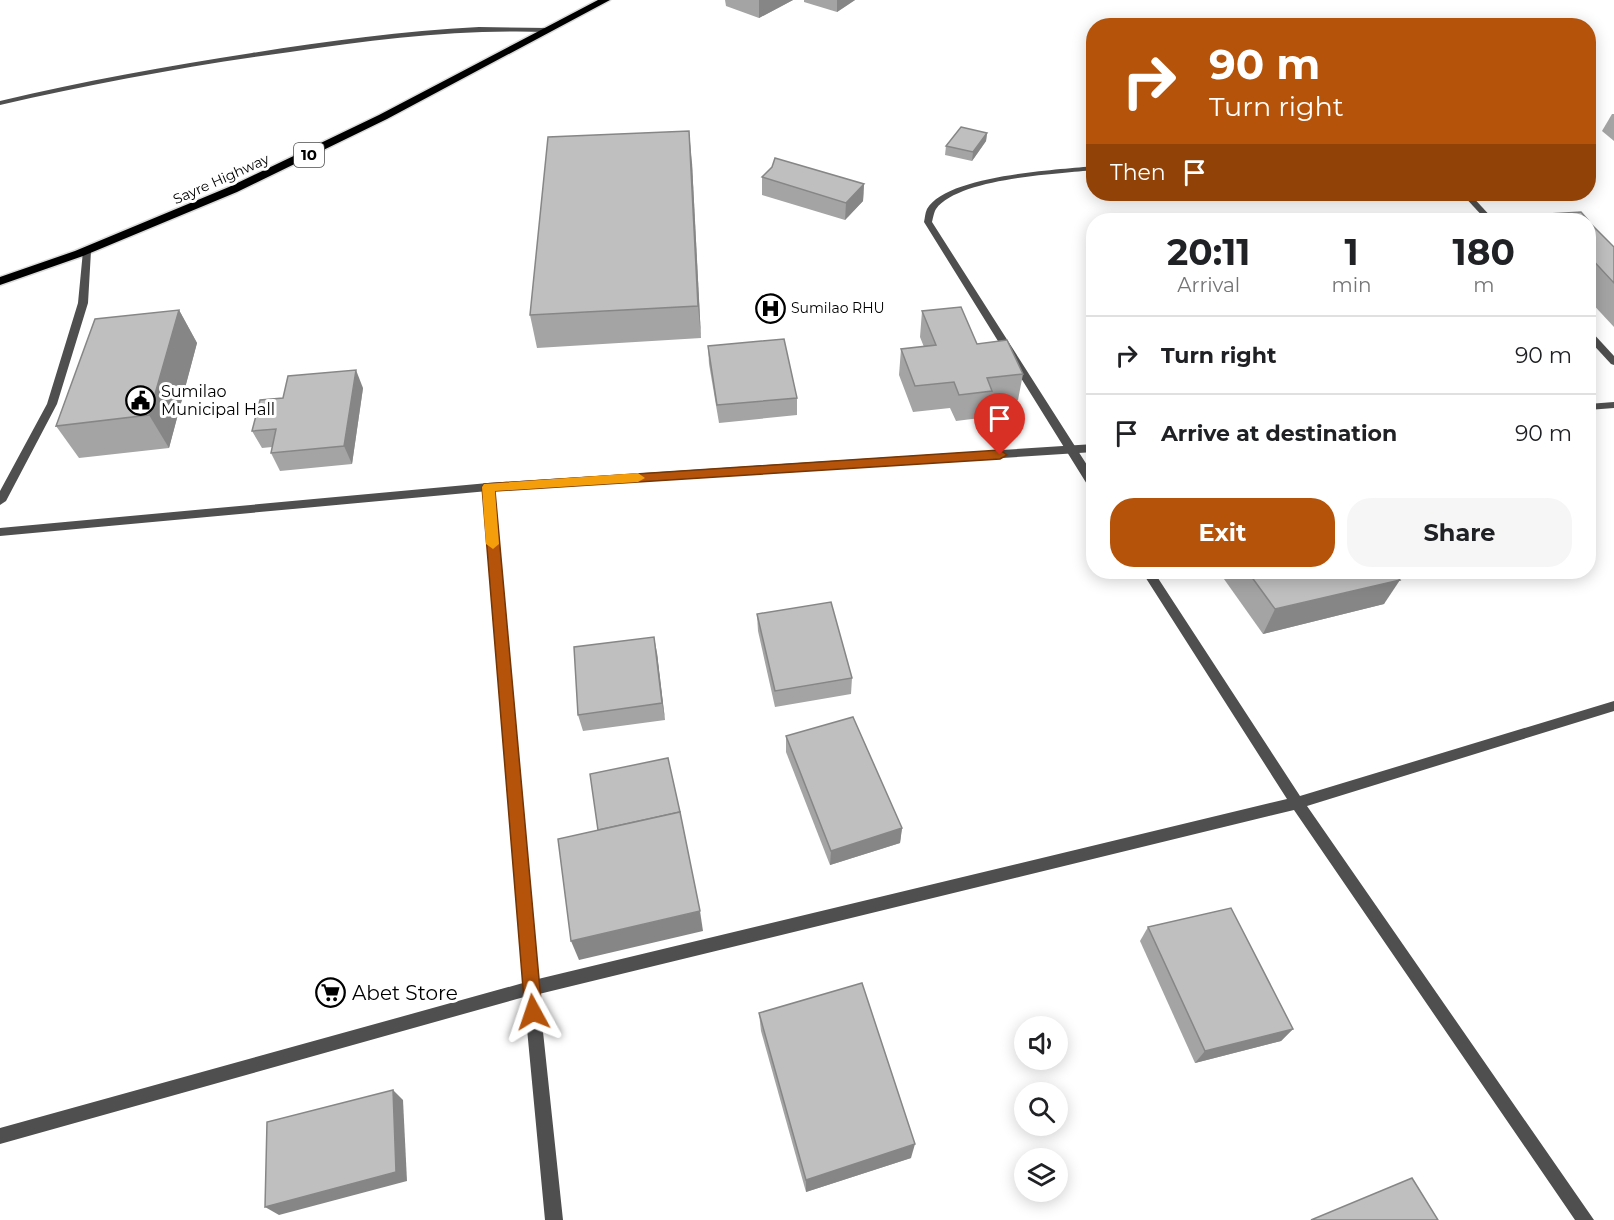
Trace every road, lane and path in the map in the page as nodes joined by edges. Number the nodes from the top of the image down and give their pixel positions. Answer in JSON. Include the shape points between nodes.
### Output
{"nodes":[{"id":1,"x":605,"y":0,"type":"edge"},
{"id":2,"x":548,"y":30,"type":"junction"},
{"id":3,"x":0,"y":103,"type":"edge"},
{"id":4,"x":1086,"y":169,"type":"edge"},
{"id":5,"x":1472,"y":201,"type":"edge"},
{"id":6,"x":1484,"y":213,"type":"edge"},
{"id":7,"x":87,"y":251,"type":"junction"},
{"id":8,"x":0,"y":281,"type":"edge"},
{"id":9,"x":1596,"y":342,"type":"edge"},
{"id":10,"x":1614,"y":362,"type":"edge"},
{"id":11,"x":1614,"y":405,"type":"edge"},
{"id":12,"x":1596,"y":406,"type":"edge"},
{"id":13,"x":1086,"y":449,"type":"edge"},
{"id":14,"x":1070,"y":450,"type":"junction"},
{"id":15,"x":1086,"y":474,"type":"edge"},
{"id":16,"x":488,"y":487,"type":"junction"},
{"id":17,"x":0,"y":501,"type":"edge"},
{"id":18,"x":0,"y":531,"type":"edge"},
{"id":19,"x":1152,"y":579,"type":"edge"},
{"id":20,"x":1614,"y":706,"type":"edge"},
{"id":21,"x":1296,"y":803,"type":"junction"},
{"id":22,"x":531,"y":988,"type":"junction"},
{"id":23,"x":0,"y":1136,"type":"edge"},
{"id":24,"x":554,"y":1220,"type":"edge"},
{"id":25,"x":1585,"y":1220,"type":"edge"}],
"edges":[{"from":1,"to":2,"type":"highway","name":"Sayre Highway","number":"10"},
{"from":2,"to":3,"type":"street","via":[[444,30],[355,40],[194,64]]},
{"from":2,"to":7,"type":"highway","name":"Sayre Highway","number":"10","via":[[232,192]]},
{"from":4,"to":14,"type":"street","via":[[991,180],[940,201],[931,210],[928,222]]},
{"from":5,"to":6,"type":"street"},
{"from":7,"to":8,"type":"highway","name":"Sayre Highway","number":"10"},
{"from":7,"to":17,"type":"street","via":[[83,303],[52,404]]},
{"from":9,"to":10,"type":"street"},
{"from":11,"to":12,"type":"street"},
{"from":13,"to":14,"type":"street"},
{"from":14,"to":15,"type":"street"},
{"from":14,"to":16,"type":"street"},
{"from":16,"to":18,"type":"street"},
{"from":16,"to":22,"type":"street"},
{"from":19,"to":21,"type":"street"},
{"from":20,"to":21,"type":"street"},
{"from":21,"to":22,"type":"street"},
{"from":21,"to":25,"type":"street"},
{"from":22,"to":23,"type":"street"},
{"from":22,"to":24,"type":"street"}]}
